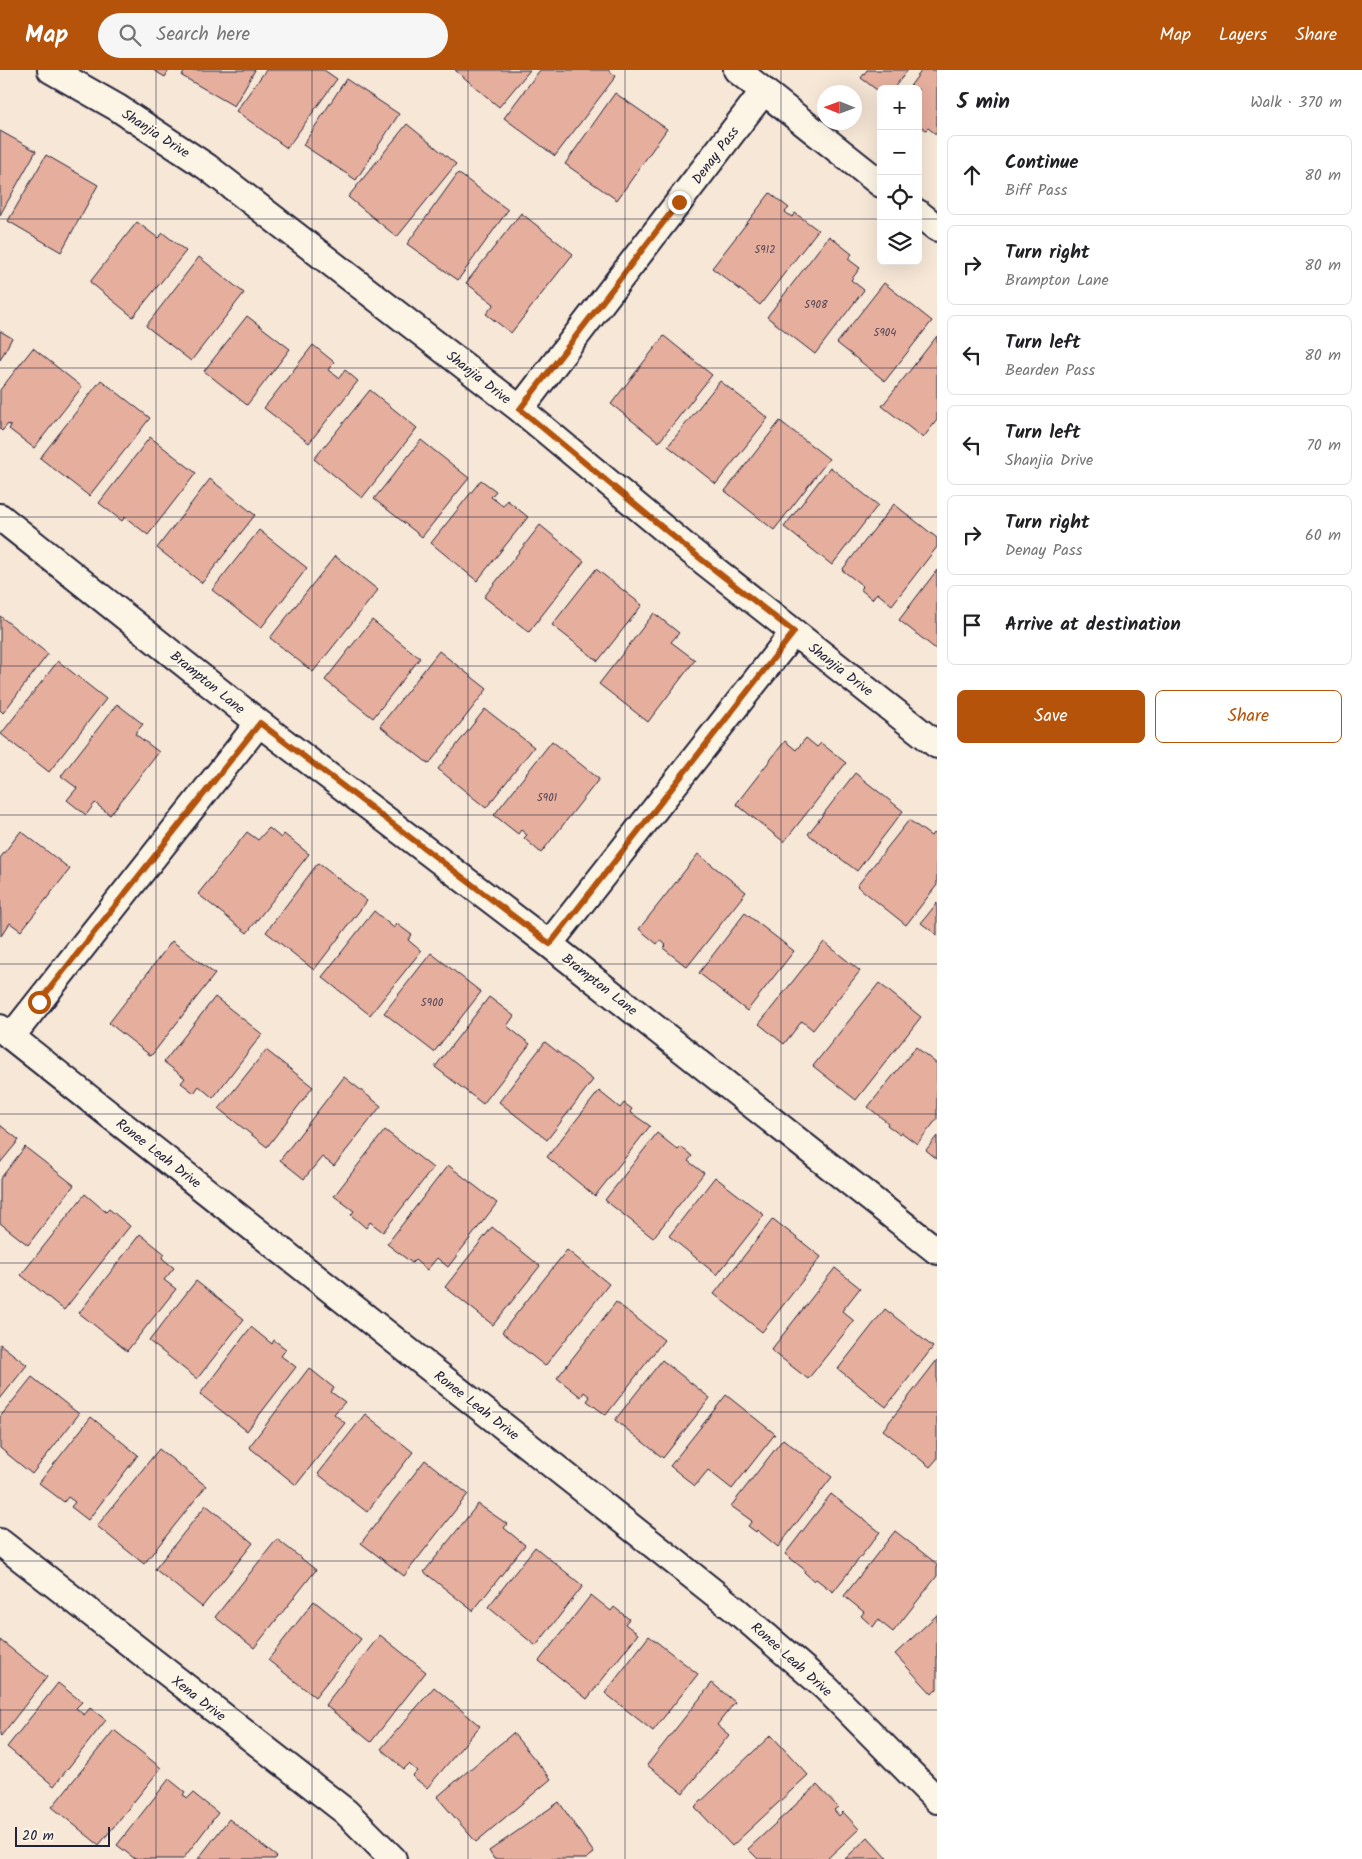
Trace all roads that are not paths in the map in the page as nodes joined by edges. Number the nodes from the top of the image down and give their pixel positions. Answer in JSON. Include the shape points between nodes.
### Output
{"nodes":[{"id":1,"x":51,"y":70,"type":"edge"},
{"id":2,"x":737,"y":70,"type":"edge"},
{"id":3,"x":764,"y":91,"type":"junction"},
{"id":4,"x":877,"y":181,"type":"edge"},
{"id":5,"x":922,"y":216,"type":"edge"},
{"id":6,"x":937,"y":228,"type":"edge"},
{"id":7,"x":520,"y":409,"type":"junction"},
{"id":8,"x":0,"y":517,"type":"edge"},
{"id":9,"x":794,"y":632,"type":"junction"},
{"id":10,"x":260,"y":723,"type":"junction"},
{"id":11,"x":937,"y":745,"type":"edge"},
{"id":12,"x":550,"y":944,"type":"junction"},
{"id":13,"x":6,"y":1032,"type":"edge"},
{"id":14,"x":937,"y":1251,"type":"edge"},
{"id":15,"x":0,"y":1542,"type":"edge"},
{"id":16,"x":937,"y":1800,"type":"edge"},
{"id":17,"x":393,"y":1859,"type":"edge"}],
"edges":[{"from":1,"to":7,"type":"street","name":"Shanjia Drive","via":[[118,108],[207,166]]},
{"from":2,"to":3,"type":"street"},
{"from":3,"to":4,"type":"street"},
{"from":3,"to":7,"type":"street","name":"Denay Pass"},
{"from":5,"to":6,"type":"street"},
{"from":7,"to":9,"type":"street","name":"Shanjia Drive"},
{"from":8,"to":10,"type":"street","name":"Brampton Lane"},
{"from":9,"to":11,"type":"street","name":"Shanjia Drive"},
{"from":9,"to":12,"type":"street"},
{"from":10,"to":12,"type":"street","name":"Brampton Lane"},
{"from":10,"to":13,"type":"street"},
{"from":12,"to":14,"type":"street","name":"Brampton Lane"},
{"from":13,"to":16,"type":"street","name":"Ronee Leah Drive","via":[[737,1610],[826,1688]]},
{"from":15,"to":17,"type":"street","name":"Xena Drive","via":[[346,1812]]}]}
